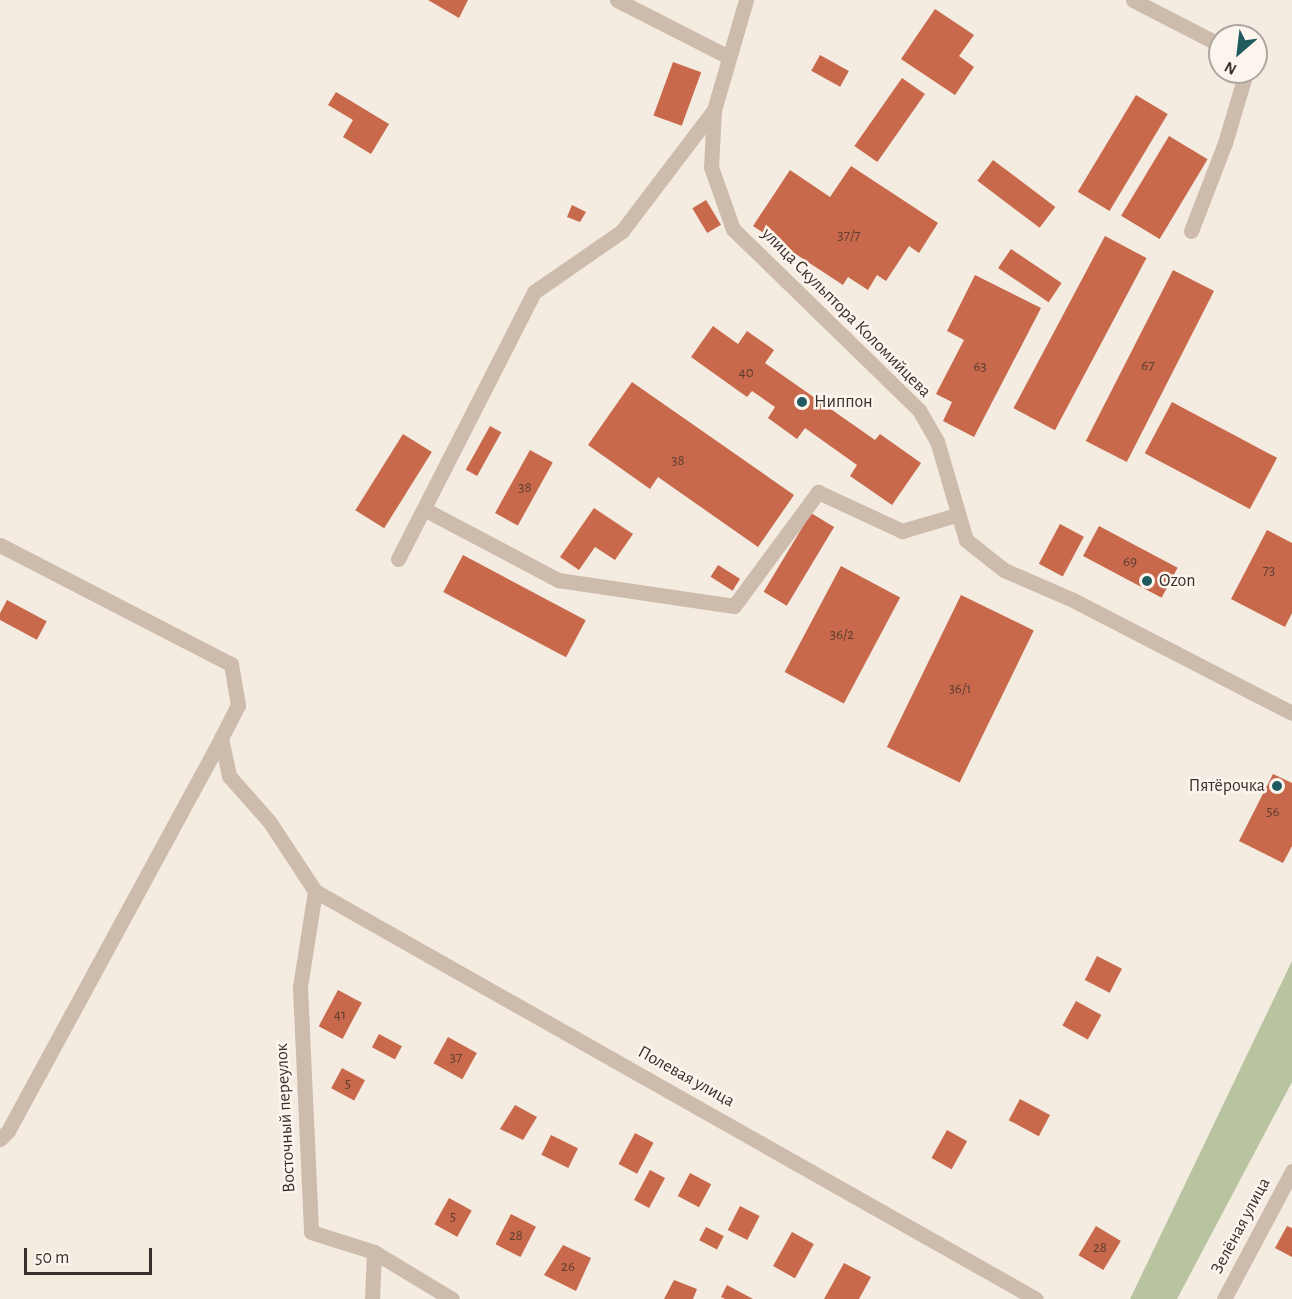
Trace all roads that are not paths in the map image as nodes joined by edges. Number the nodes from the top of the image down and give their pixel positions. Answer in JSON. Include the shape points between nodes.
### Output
{"nodes":[{"id":1,"x":617,"y":0,"type":"edge"},
{"id":2,"x":651,"y":0,"type":"edge"},
{"id":3,"x":746,"y":0,"type":"edge"},
{"id":4,"x":1133,"y":0,"type":"edge"},
{"id":5,"x":652,"y":18,"type":"junction"},
{"id":6,"x":1208,"y":39,"type":"edge"},
{"id":7,"x":727,"y":56,"type":"junction"},
{"id":8,"x":1242,"y":84,"type":"edge"},
{"id":9,"x":714,"y":110,"type":"junction"},
{"id":10,"x":1191,"y":231,"type":"dead end"},
{"id":11,"x":424,"y":509,"type":"junction"},
{"id":12,"x":956,"y":515,"type":"junction"},
{"id":13,"x":0,"y":545,"type":"edge"},
{"id":14,"x":398,"y":559,"type":"dead end"},
{"id":15,"x":1292,"y":713,"type":"edge"},
{"id":16,"x":220,"y":738,"type":"junction"},
{"id":17,"x":315,"y":891,"type":"junction"},
{"id":18,"x":0,"y":1139,"type":"edge"},
{"id":19,"x":1292,"y":1171,"type":"edge"},
{"id":20,"x":375,"y":1252,"type":"junction"},
{"id":21,"x":372,"y":1299,"type":"edge"},
{"id":22,"x":452,"y":1299,"type":"edge"},
{"id":23,"x":1036,"y":1299,"type":"edge"},
{"id":24,"x":1224,"y":1299,"type":"edge"}],
"edges":[{"from":1,"to":5,"type":"street"},
{"from":2,"to":5,"type":"street"},
{"from":3,"to":7,"type":"street","name":"улица Скульптора Коломийцева"},
{"from":4,"to":6,"type":"street"},
{"from":5,"to":7,"type":"street"},
{"from":7,"to":9,"type":"street","name":"улица Скульптора Коломийцева"},
{"from":8,"to":10,"type":"street","via":[[1225,143]]},
{"from":9,"to":11,"type":"street","via":[[622,231],[534,292]]},
{"from":9,"to":12,"type":"street","name":"улица Скульптора Коломийцева","via":[[711,167],[733,229],[919,410],[937,441]]},
{"from":11,"to":12,"type":"street","via":[[558,580],[734,606],[818,492],[902,531]]},
{"from":11,"to":14,"type":"street"},
{"from":12,"to":15,"type":"street","name":"улица Скульптора Коломийцева","via":[[966,540],[1004,570],[1073,600]]},
{"from":13,"to":16,"type":"street","via":[[231,664],[238,705]]},
{"from":16,"to":17,"type":"street","via":[[229,776],[269,821]]},
{"from":16,"to":18,"type":"street","via":[[8,1131]]},
{"from":17,"to":20,"type":"street","name":"Восточный переулок","via":[[300,987],[311,1232]]},
{"from":17,"to":23,"type":"street","name":"Полевая улица"},
{"from":19,"to":24,"type":"street","name":"Зелёная улица"},
{"from":20,"to":21,"type":"street"},
{"from":20,"to":22,"type":"street"}]}
